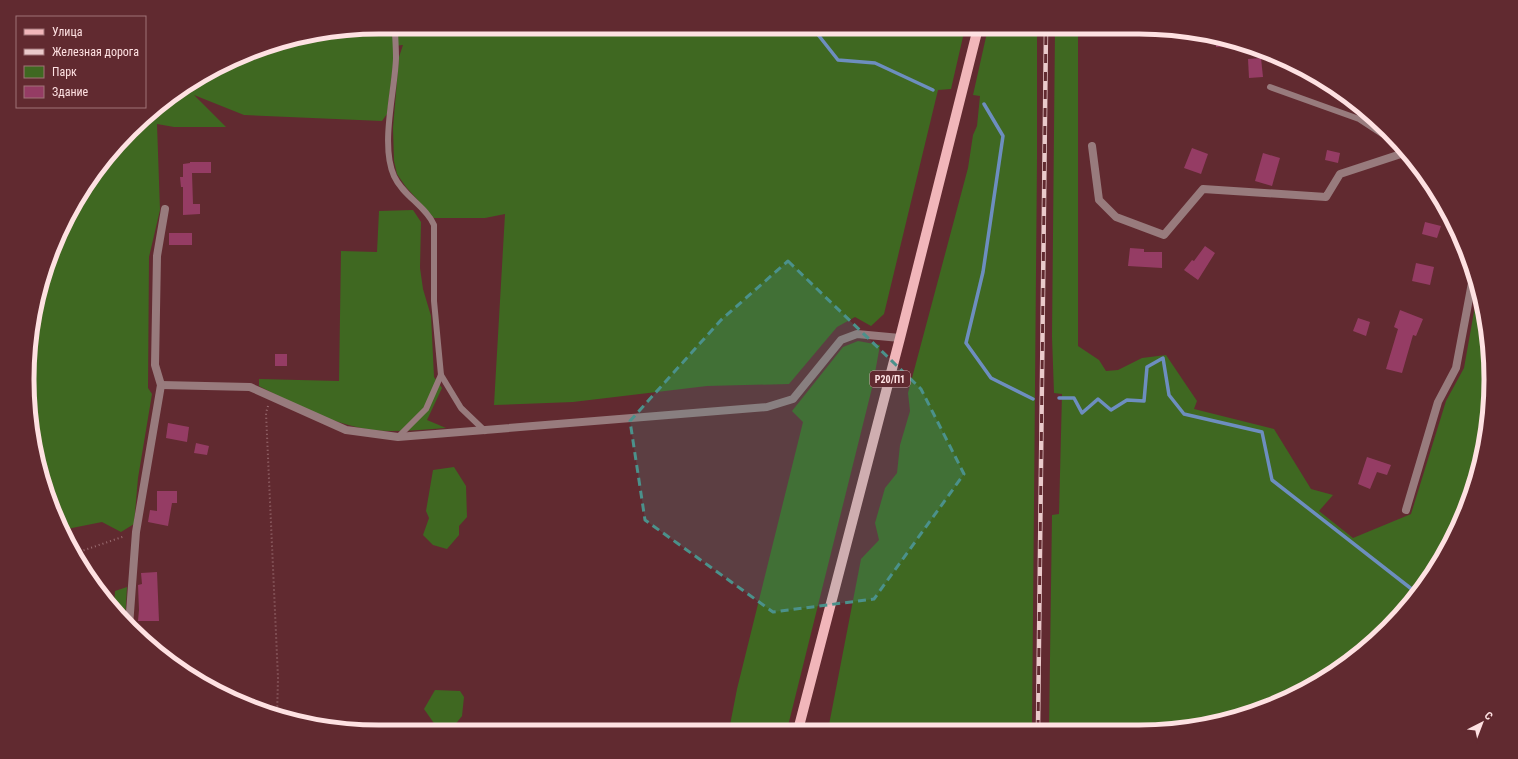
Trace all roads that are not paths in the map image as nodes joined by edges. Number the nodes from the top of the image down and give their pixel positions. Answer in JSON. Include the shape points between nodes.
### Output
{"nodes":[{"id":1,"x":395,"y":34,"type":"edge"},
{"id":2,"x":976,"y":34,"type":"edge"},
{"id":3,"x":1270,"y":87,"type":"dead end"},
{"id":4,"x":1381,"y":134,"type":"edge"},
{"id":5,"x":1092,"y":146,"type":"dead end"},
{"id":6,"x":1400,"y":154,"type":"edge"},
{"id":7,"x":165,"y":209,"type":"dead end"},
{"id":8,"x":1471,"y":287,"type":"edge"},
{"id":9,"x":900,"y":338,"type":"junction"},
{"id":10,"x":441,"y":375,"type":"junction"},
{"id":11,"x":161,"y":385,"type":"junction"},
{"id":12,"x":485,"y":431,"type":"junction"},
{"id":13,"x":398,"y":437,"type":"junction"},
{"id":14,"x":1406,"y":510,"type":"dead end"},
{"id":15,"x":129,"y":617,"type":"edge"},
{"id":16,"x":799,"y":725,"type":"edge"}],
"edges":[{"from":1,"to":10,"type":"lane","via":[[396,57],[389,126],[390,162],[403,190],[430,217],[434,225],[434,301]]},
{"from":2,"to":9,"type":"main road","number":"Р20/П1"},
{"from":3,"to":4,"type":"lane","via":[[1359,119]]},
{"from":5,"to":6,"type":"street","via":[[1099,200],[1116,218],[1164,235],[1203,189],[1326,197],[1340,174]]},
{"from":7,"to":11,"type":"street","via":[[157,256],[155,365]]},
{"from":8,"to":14,"type":"street","via":[[1456,368],[1438,402]]},
{"from":9,"to":12,"type":"street","via":[[857,334],[841,340],[793,399],[767,407]]},
{"from":9,"to":16,"type":"main road","number":"Р20/П1"},
{"from":10,"to":12,"type":"lane","via":[[461,408]]},
{"from":10,"to":13,"type":"lane","via":[[426,409]]},
{"from":11,"to":13,"type":"street","via":[[250,387],[346,430]]},
{"from":11,"to":15,"type":"street","via":[[136,532]]},
{"from":12,"to":13,"type":"street"}]}
